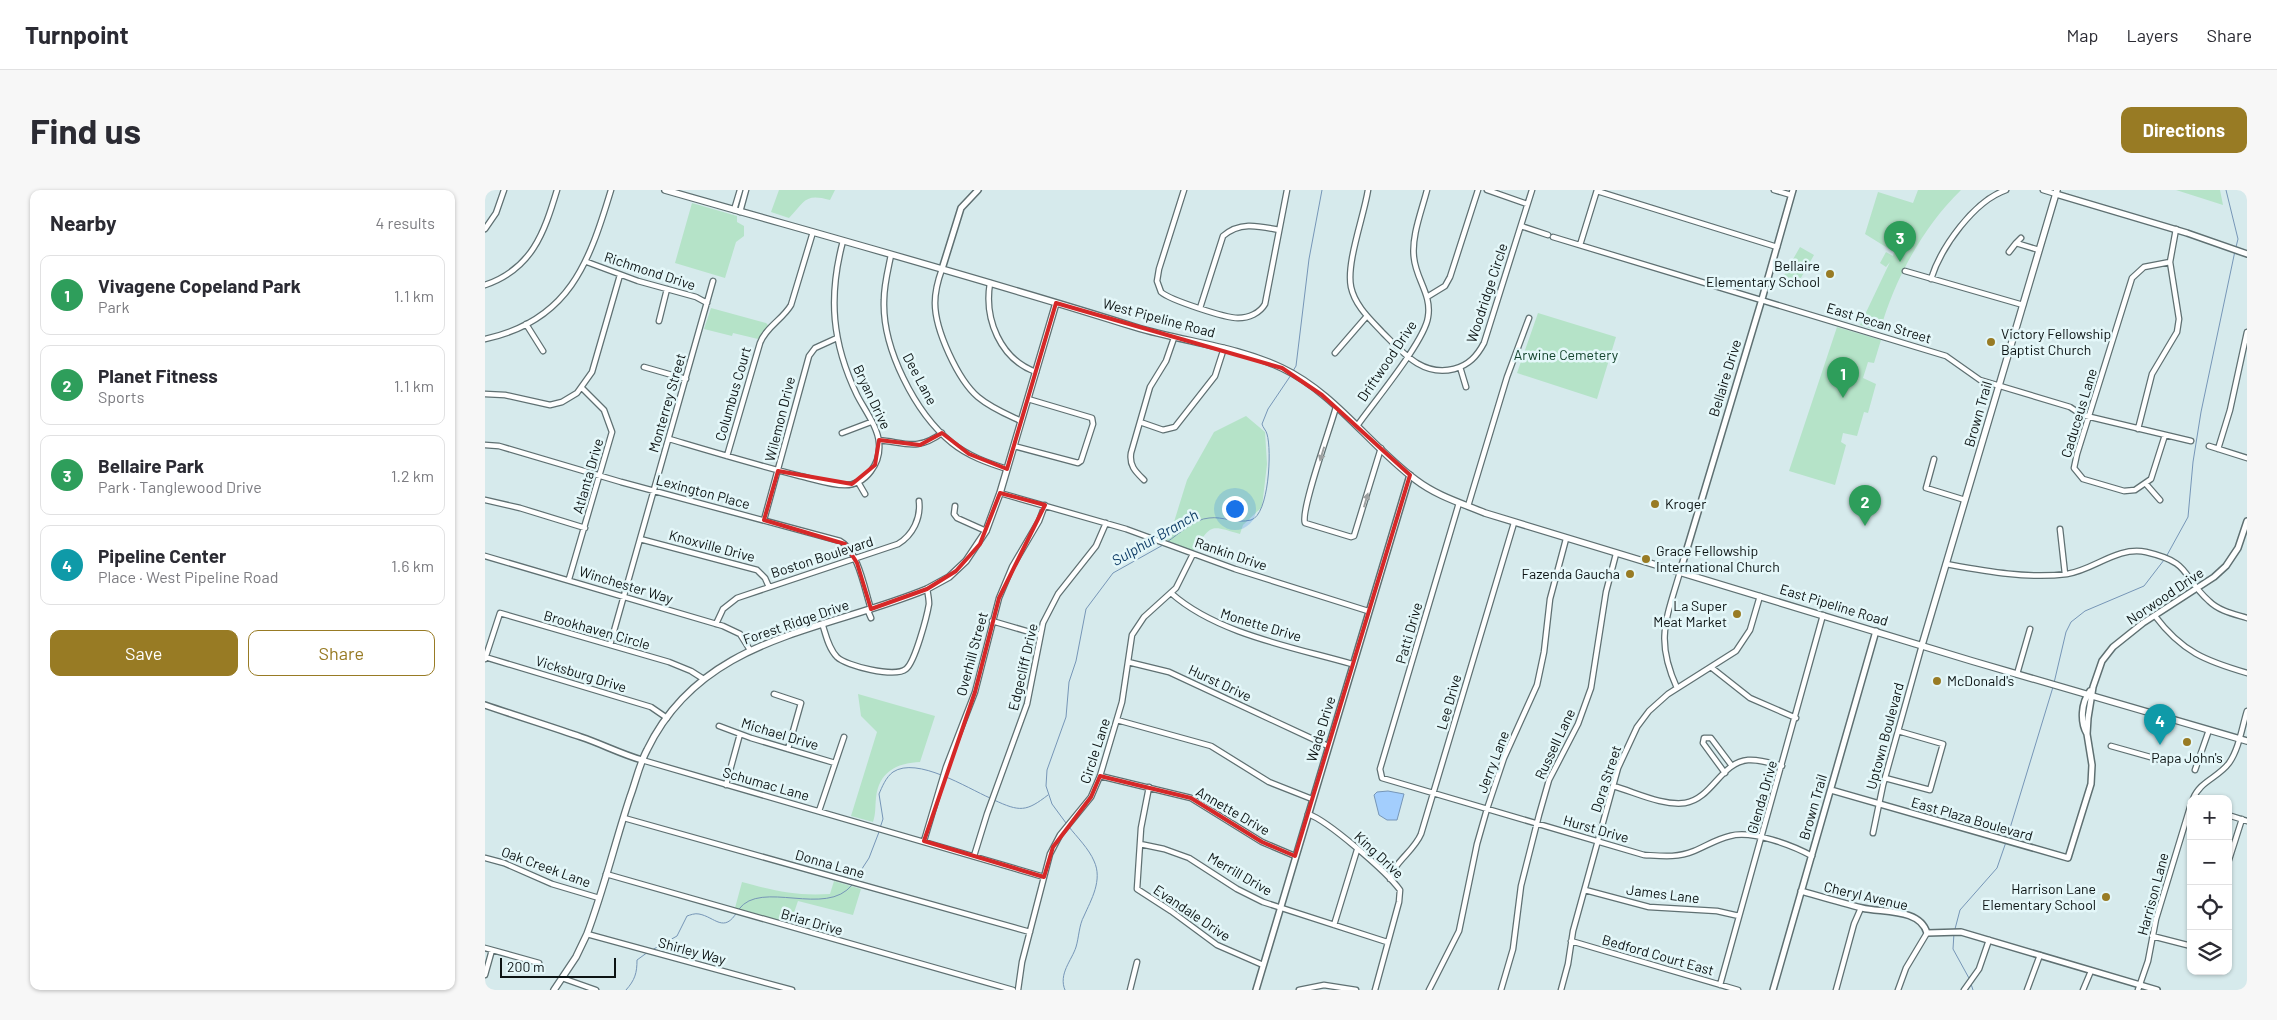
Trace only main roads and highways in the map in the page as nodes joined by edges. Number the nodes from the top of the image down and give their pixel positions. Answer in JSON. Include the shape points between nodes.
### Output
{"nodes":[{"id":1,"x":665,"y":190,"type":"edge"},
{"id":2,"x":2056,"y":192,"type":"edge"},
{"id":3,"x":1056,"y":303,"type":"junction"},
{"id":4,"x":1459,"y":503,"type":"joint"},
{"id":5,"x":1922,"y":645,"type":"junction"},
{"id":6,"x":2247,"y":740,"type":"edge"},
{"id":7,"x":554,"y":990,"type":"edge"}],
"edges":[{"from":1,"to":3,"type":"main road","name":"West Pipeline Road"},
{"from":2,"to":5,"type":"main road","name":"Brown Trail"},
{"from":3,"to":4,"type":"main road","name":"West Pipeline Road","via":[[1174,338],[1256,357],[1282,368],[1302,379],[1336,407],[1409,475]]},
{"from":3,"to":7,"type":"main road","name":"Forest Ridge Drive","via":[[1000,493],[986,531],[966,561],[949,577],[927,589],[750,650],[702,678],[667,718],[642,760],[587,934]]},
{"from":4,"to":5,"type":"main road","name":"East Pipeline Road","via":[[1514,523]]},
{"from":5,"to":6,"type":"main road","name":"East Pipeline Road"}]}
